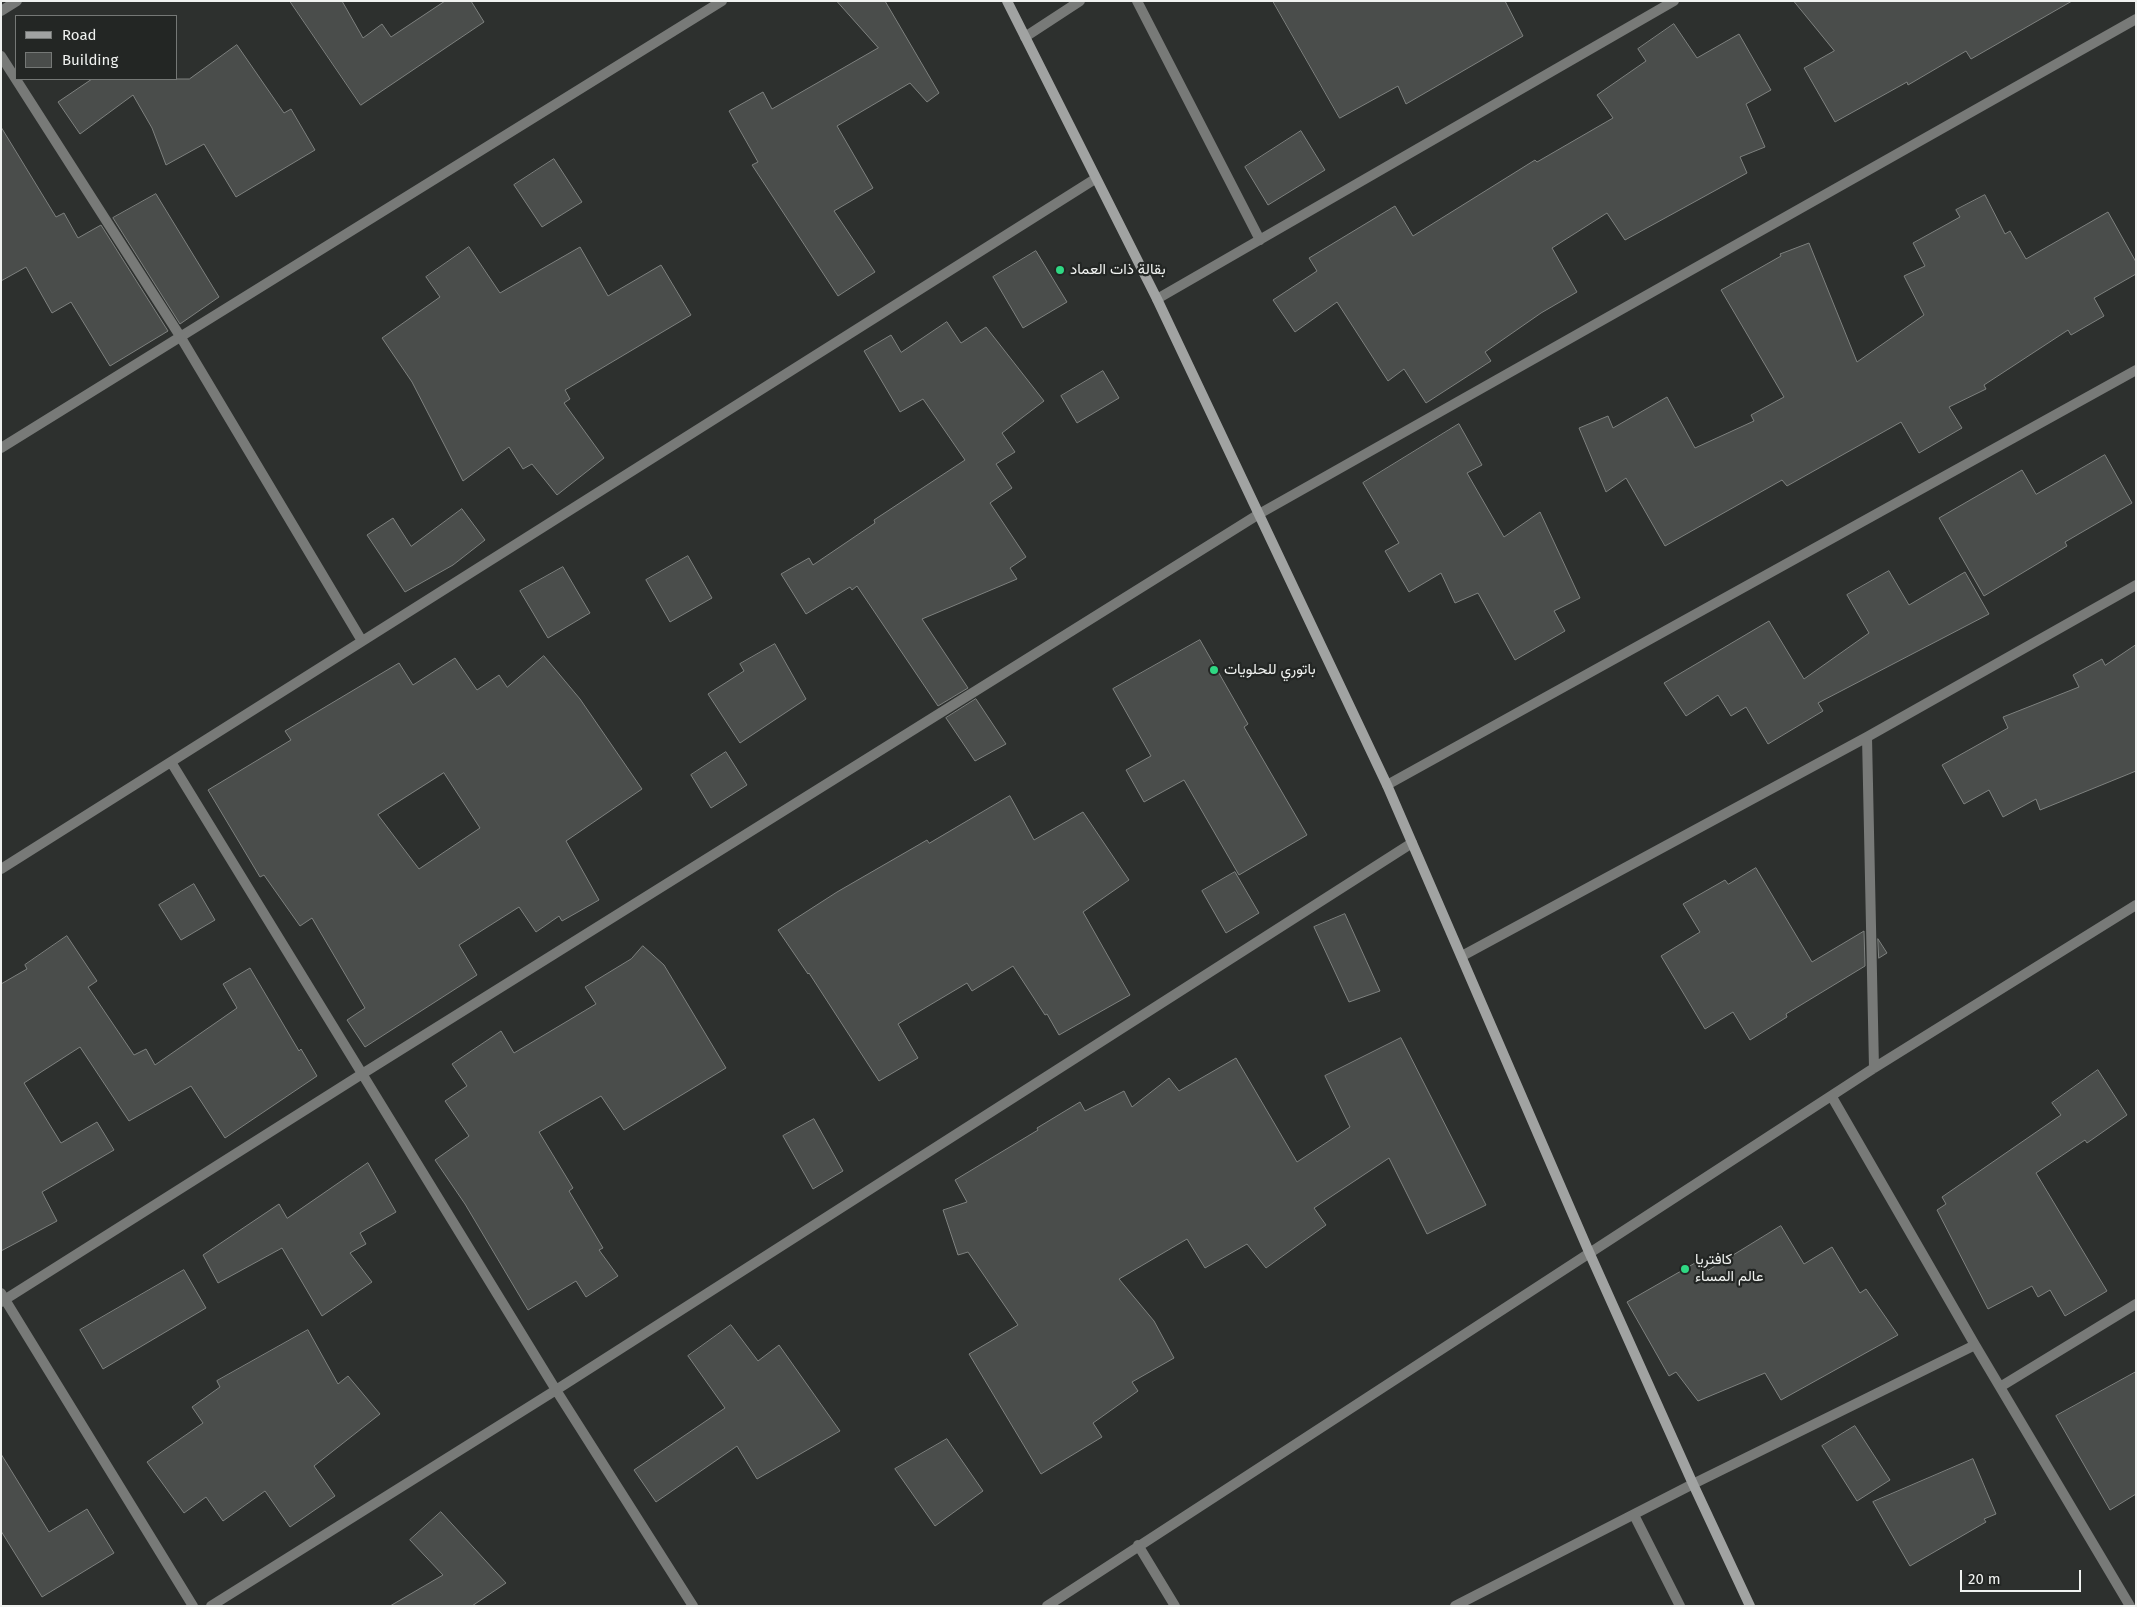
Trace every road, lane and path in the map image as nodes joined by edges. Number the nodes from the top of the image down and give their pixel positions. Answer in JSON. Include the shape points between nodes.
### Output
{"nodes":[{"id":1,"x":17,"y":1,"type":"edge"},
{"id":2,"x":722,"y":1,"type":"edge"},
{"id":3,"x":1007,"y":1,"type":"edge"},
{"id":4,"x":1080,"y":1,"type":"edge"},
{"id":5,"x":1137,"y":1,"type":"edge"},
{"id":6,"x":1674,"y":1,"type":"edge"},
{"id":7,"x":1,"y":11,"type":"edge"},
{"id":8,"x":2136,"y":19,"type":"edge"},
{"id":9,"x":1025,"y":36,"type":"junction"},
{"id":10,"x":1,"y":56,"type":"edge"},
{"id":11,"x":15,"y":78,"type":"edge"},
{"id":12,"x":16,"y":80,"type":"edge"},
{"id":13,"x":1095,"y":179,"type":"junction"},
{"id":14,"x":1260,"y":240,"type":"junction"},
{"id":15,"x":1157,"y":300,"type":"junction"},
{"id":16,"x":180,"y":336,"type":"junction"},
{"id":17,"x":2136,"y":370,"type":"edge"},
{"id":18,"x":1,"y":448,"type":"edge"},
{"id":19,"x":1259,"y":514,"type":"junction"},
{"id":20,"x":2136,"y":585,"type":"edge"},
{"id":21,"x":362,"y":640,"type":"junction"},
{"id":22,"x":1867,"y":737,"type":"junction"},
{"id":23,"x":170,"y":762,"type":"junction"},
{"id":24,"x":1387,"y":785,"type":"junction"},
{"id":25,"x":1412,"y":844,"type":"junction"},
{"id":26,"x":1,"y":869,"type":"edge"},
{"id":27,"x":2136,"y":905,"type":"edge"},
{"id":28,"x":1462,"y":956,"type":"junction"},
{"id":29,"x":1874,"y":1068,"type":"junction"},
{"id":30,"x":362,"y":1074,"type":"junction"},
{"id":31,"x":1832,"y":1097,"type":"junction"},
{"id":32,"x":1590,"y":1252,"type":"junction"},
{"id":33,"x":3,"y":1298,"type":"edge"},
{"id":34,"x":2136,"y":1304,"type":"edge"},
{"id":35,"x":1974,"y":1345,"type":"junction"},
{"id":36,"x":2000,"y":1387,"type":"junction"},
{"id":37,"x":556,"y":1390,"type":"junction"},
{"id":38,"x":1692,"y":1484,"type":"junction"},
{"id":39,"x":1634,"y":1515,"type":"junction"},
{"id":40,"x":1138,"y":1545,"type":"junction"},
{"id":41,"x":193,"y":1606,"type":"edge"},
{"id":42,"x":211,"y":1606,"type":"edge"},
{"id":43,"x":692,"y":1606,"type":"edge"},
{"id":44,"x":1047,"y":1606,"type":"edge"},
{"id":45,"x":1175,"y":1606,"type":"edge"},
{"id":46,"x":1455,"y":1606,"type":"edge"},
{"id":47,"x":1680,"y":1606,"type":"edge"},
{"id":48,"x":1750,"y":1606,"type":"edge"},
{"id":49,"x":2130,"y":1606,"type":"edge"}],
"edges":[{"from":1,"to":7,"type":"street"},
{"from":2,"to":16,"type":"street"},
{"from":3,"to":9,"type":"street"},
{"from":4,"to":9,"type":"street"},
{"from":5,"to":14,"type":"street"},
{"from":6,"to":14,"type":"street"},
{"from":8,"to":19,"type":"street"},
{"from":9,"to":13,"type":"street"},
{"from":10,"to":11,"type":"street"},
{"from":12,"to":16,"type":"street"},
{"from":13,"to":15,"type":"street"},
{"from":13,"to":21,"type":"street"},
{"from":14,"to":15,"type":"street"},
{"from":15,"to":19,"type":"street"},
{"from":16,"to":18,"type":"street"},
{"from":16,"to":21,"type":"street"},
{"from":17,"to":24,"type":"street"},
{"from":19,"to":24,"type":"street"},
{"from":19,"to":30,"type":"street"},
{"from":20,"to":22,"type":"street"},
{"from":21,"to":23,"type":"street"},
{"from":22,"to":28,"type":"street"},
{"from":22,"to":29,"type":"street"},
{"from":23,"to":26,"type":"street"},
{"from":23,"to":30,"type":"street"},
{"from":24,"to":25,"type":"street"},
{"from":25,"to":28,"type":"street"},
{"from":25,"to":37,"type":"street"},
{"from":27,"to":29,"type":"street"},
{"from":28,"to":32,"type":"street"},
{"from":29,"to":31,"type":"street"},
{"from":30,"to":33,"type":"street"},
{"from":30,"to":37,"type":"street"},
{"from":31,"to":32,"type":"street"},
{"from":31,"to":35,"type":"street"},
{"from":32,"to":38,"type":"street"},
{"from":32,"to":40,"type":"street"},
{"from":33,"to":41,"type":"street"},
{"from":34,"to":36,"type":"street"},
{"from":35,"to":36,"type":"street"},
{"from":35,"to":38,"type":"street"},
{"from":36,"to":49,"type":"street"},
{"from":37,"to":42,"type":"street"},
{"from":37,"to":43,"type":"street"},
{"from":38,"to":39,"type":"street"},
{"from":38,"to":48,"type":"street"},
{"from":39,"to":46,"type":"street"},
{"from":39,"to":47,"type":"street"},
{"from":40,"to":44,"type":"street"},
{"from":40,"to":45,"type":"street"}]}
